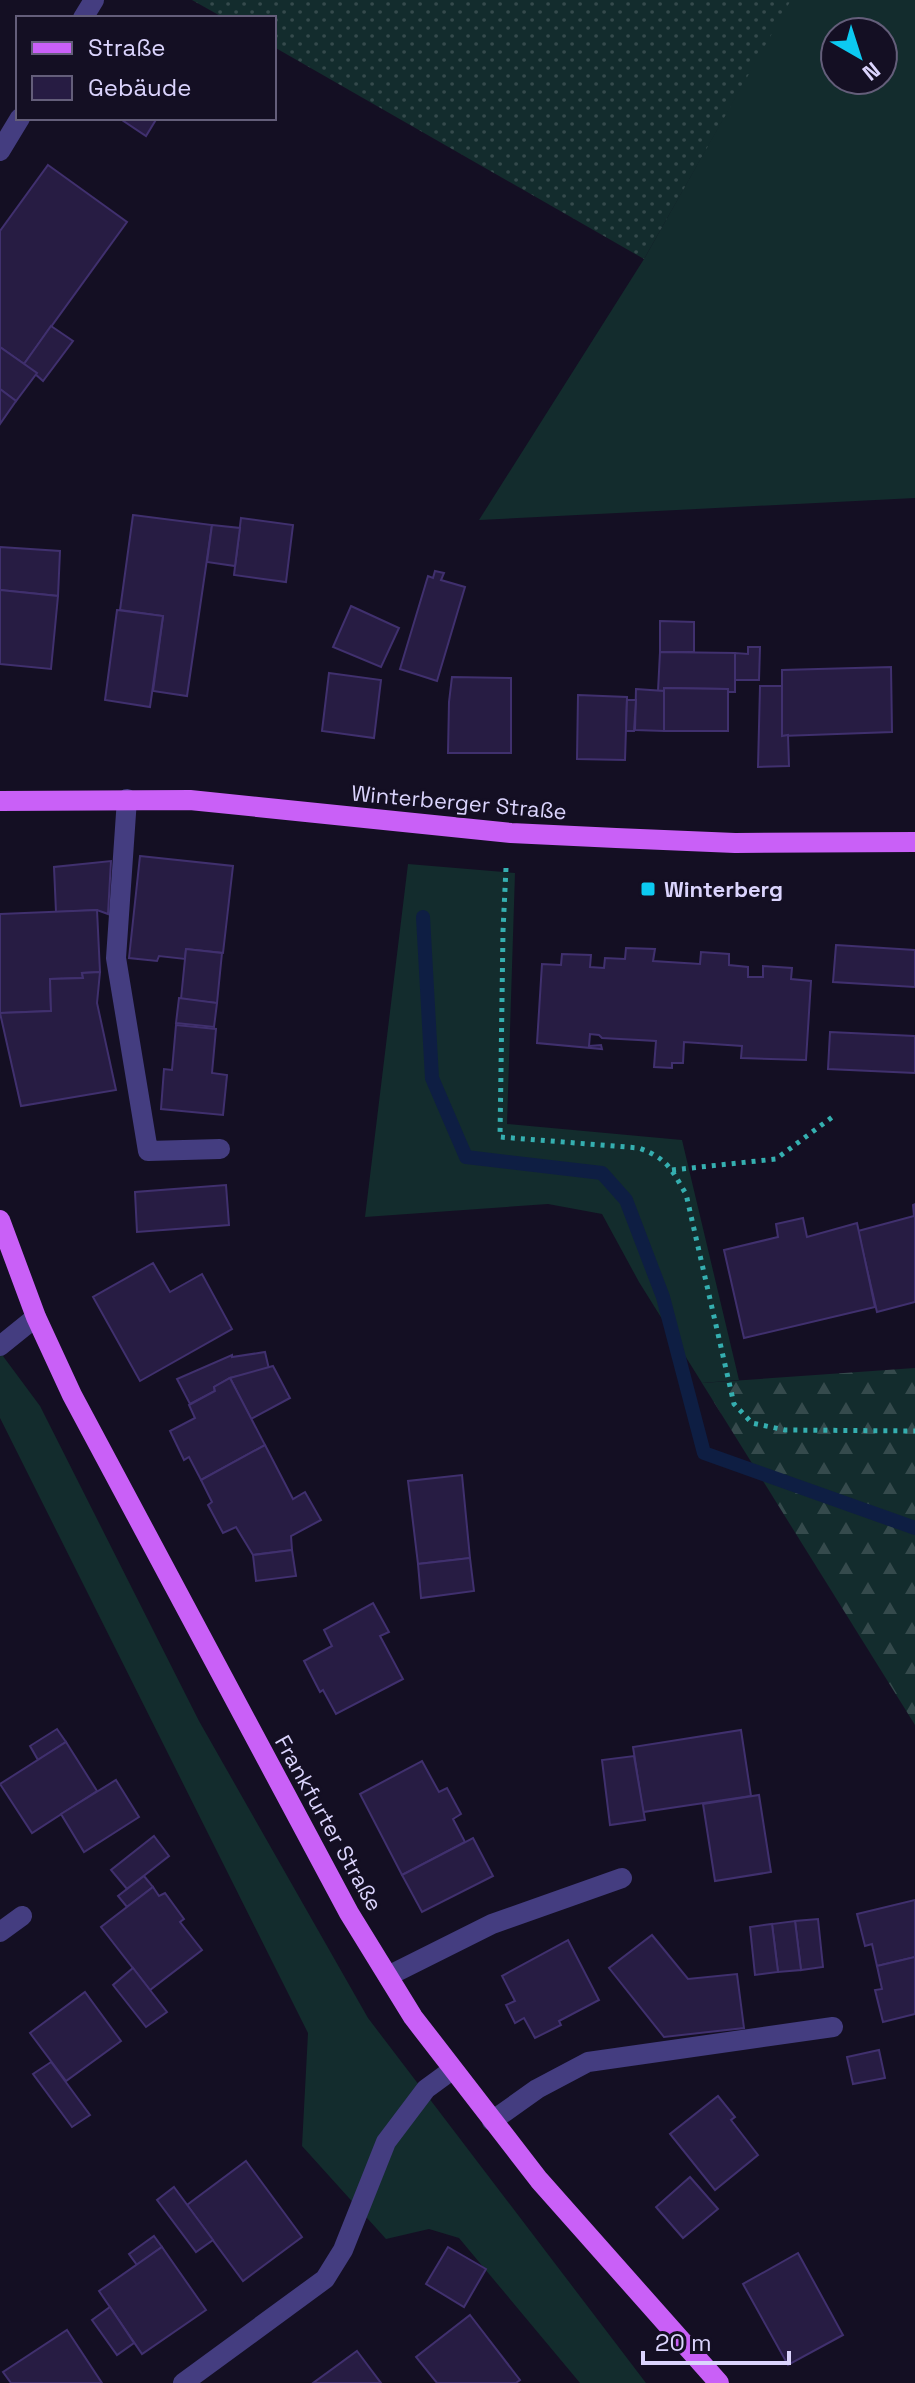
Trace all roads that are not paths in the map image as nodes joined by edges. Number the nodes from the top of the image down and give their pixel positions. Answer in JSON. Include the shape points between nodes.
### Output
{"nodes":[{"id":1,"x":19,"y":120,"type":"edge"},
{"id":2,"x":0,"y":151,"type":"edge"},
{"id":3,"x":127,"y":799,"type":"junction"},
{"id":4,"x":0,"y":801,"type":"edge"},
{"id":5,"x":915,"y":842,"type":"edge"},
{"id":6,"x":220,"y":1149,"type":"dead end"},
{"id":7,"x":0,"y":1220,"type":"edge"},
{"id":8,"x":36,"y":1317,"type":"junction"},
{"id":9,"x":0,"y":1346,"type":"edge"},
{"id":10,"x":622,"y":1878,"type":"dead end"},
{"id":11,"x":22,"y":1916,"type":"dead end"},
{"id":12,"x":0,"y":1932,"type":"edge"},
{"id":13,"x":388,"y":1976,"type":"junction"},
{"id":14,"x":833,"y":2027,"type":"dead end"},
{"id":15,"x":452,"y":2070,"type":"junction"},
{"id":16,"x":492,"y":2121,"type":"junction"},
{"id":17,"x":183,"y":2383,"type":"edge"},
{"id":18,"x":719,"y":2383,"type":"edge"}],
"edges":[{"from":1,"to":2,"type":"street"},
{"from":3,"to":4,"type":"main road","name":"Winterberger Straße"},
{"from":3,"to":5,"type":"main road","name":"Winterberger Straße","via":[[190,800],[556,835],[735,843]]},
{"from":3,"to":6,"type":"street","via":[[116,958],[148,1151]]},
{"from":7,"to":8,"type":"main road","name":"Frankfurter Straße"},
{"from":8,"to":9,"type":"street"},
{"from":8,"to":13,"type":"main road","name":"Frankfurter Straße","via":[[72,1395],[255,1738]]},
{"from":10,"to":13,"type":"street","via":[[492,1924]]},
{"from":11,"to":12,"type":"street"},
{"from":13,"to":15,"type":"main road","name":"Frankfurter Straße"},
{"from":14,"to":16,"type":"street","via":[[588,2062]]},
{"from":15,"to":16,"type":"main road","name":"Frankfurter Straße"},
{"from":15,"to":17,"type":"street","via":[[426,2089],[386,2142],[343,2250],[325,2279]]},
{"from":16,"to":18,"type":"main road","name":"Frankfurter Straße"}]}
